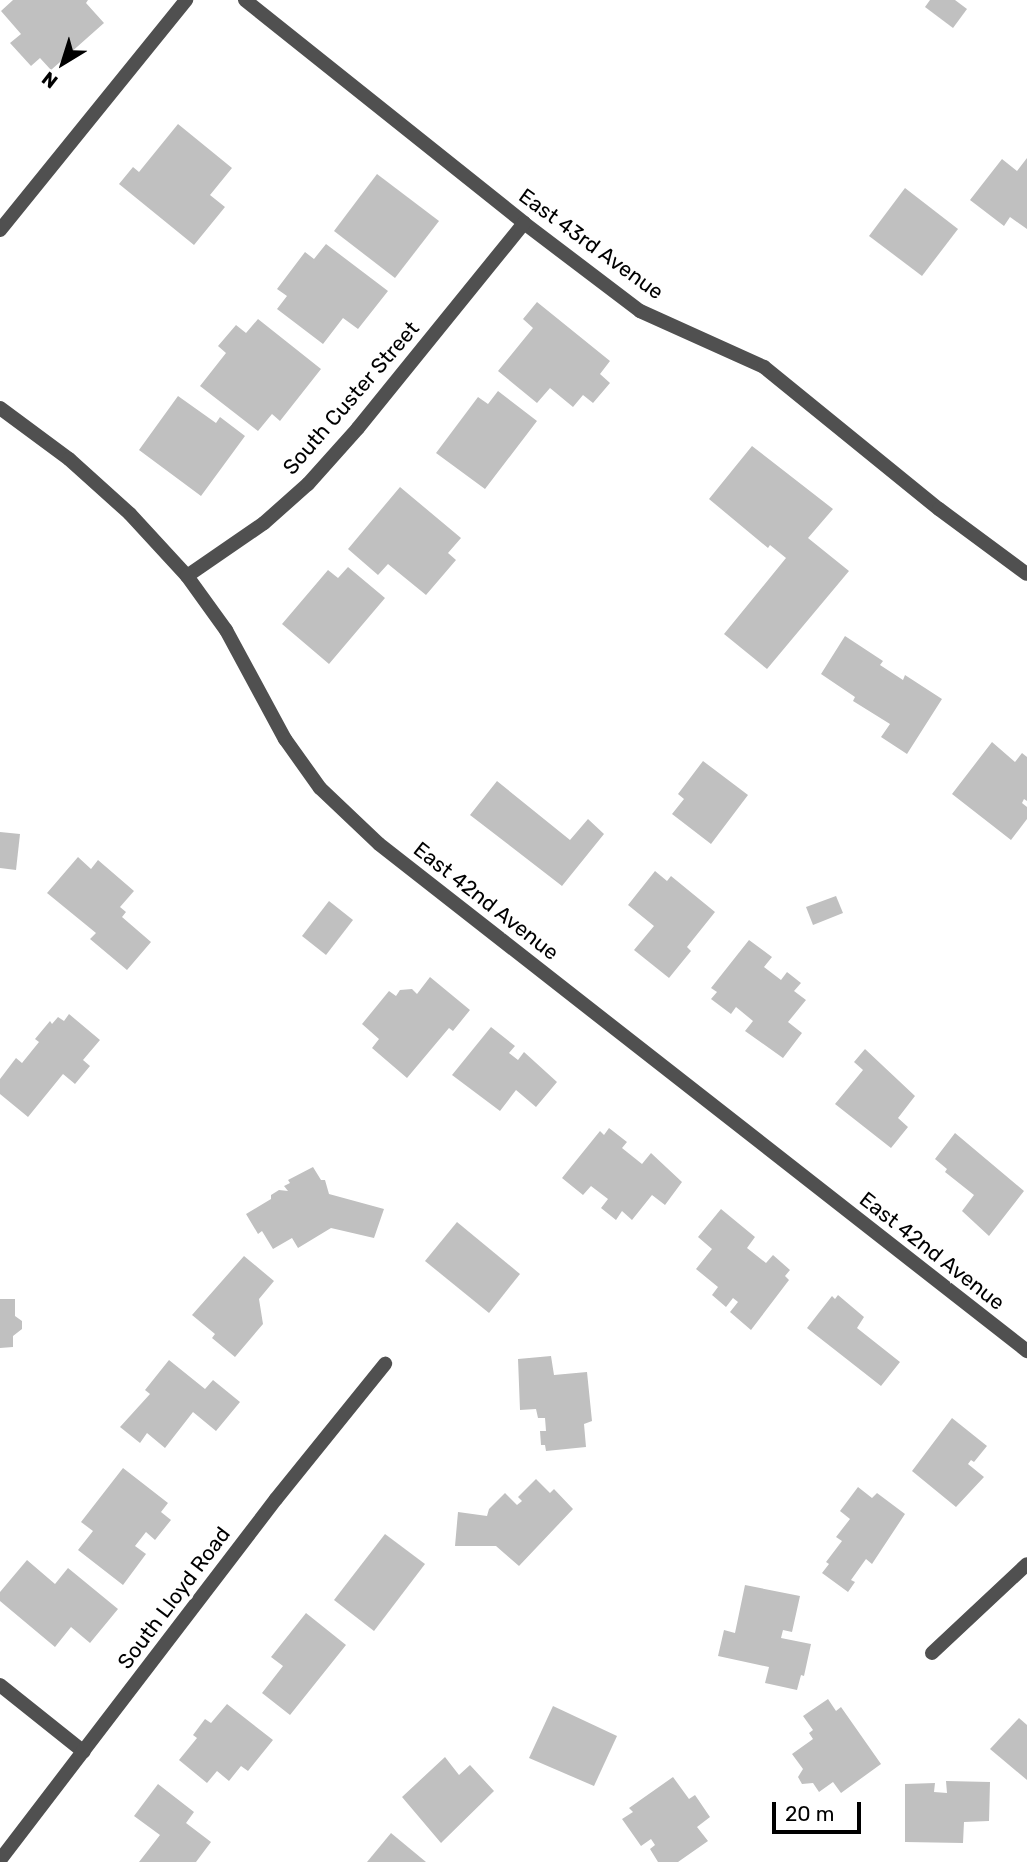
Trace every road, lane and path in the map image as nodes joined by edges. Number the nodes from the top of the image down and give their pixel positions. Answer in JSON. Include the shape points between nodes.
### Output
{"nodes":[{"id":1,"x":186,"y":0,"type":"edge"},
{"id":2,"x":245,"y":0,"type":"edge"},
{"id":3,"x":524,"y":223,"type":"junction"},
{"id":4,"x":0,"y":230,"type":"edge"},
{"id":5,"x":0,"y":408,"type":"edge"},
{"id":6,"x":1027,"y":575,"type":"edge"},
{"id":7,"x":187,"y":576,"type":"junction"},
{"id":8,"x":1027,"y":1352,"type":"edge"},
{"id":9,"x":385,"y":1364,"type":"dead end"},
{"id":10,"x":1027,"y":1564,"type":"edge"},
{"id":11,"x":932,"y":1653,"type":"dead end"},
{"id":12,"x":0,"y":1685,"type":"edge"},
{"id":13,"x":84,"y":1752,"type":"junction"},
{"id":14,"x":0,"y":1860,"type":"edge"}],
"edges":[{"from":1,"to":4,"type":"street"},
{"from":2,"to":3,"type":"street","name":"East 43rd Avenue"},
{"from":3,"to":6,"type":"street","name":"East 43rd Avenue","via":[[640,311],[764,367]]},
{"from":3,"to":7,"type":"street","name":"South Custer Street","via":[[308,484],[264,523]]},
{"from":5,"to":7,"type":"street","name":"East 42nd Avenue","via":[[69,459],[130,514]]},
{"from":7,"to":8,"type":"street","name":"East 42nd Avenue","via":[[226,630],[292,748],[320,788],[379,844]]},
{"from":9,"to":13,"type":"street","name":"South Lloyd Road"},
{"from":10,"to":11,"type":"street"},
{"from":12,"to":13,"type":"street"},
{"from":13,"to":14,"type":"street","name":"South Lloyd Road"}]}
